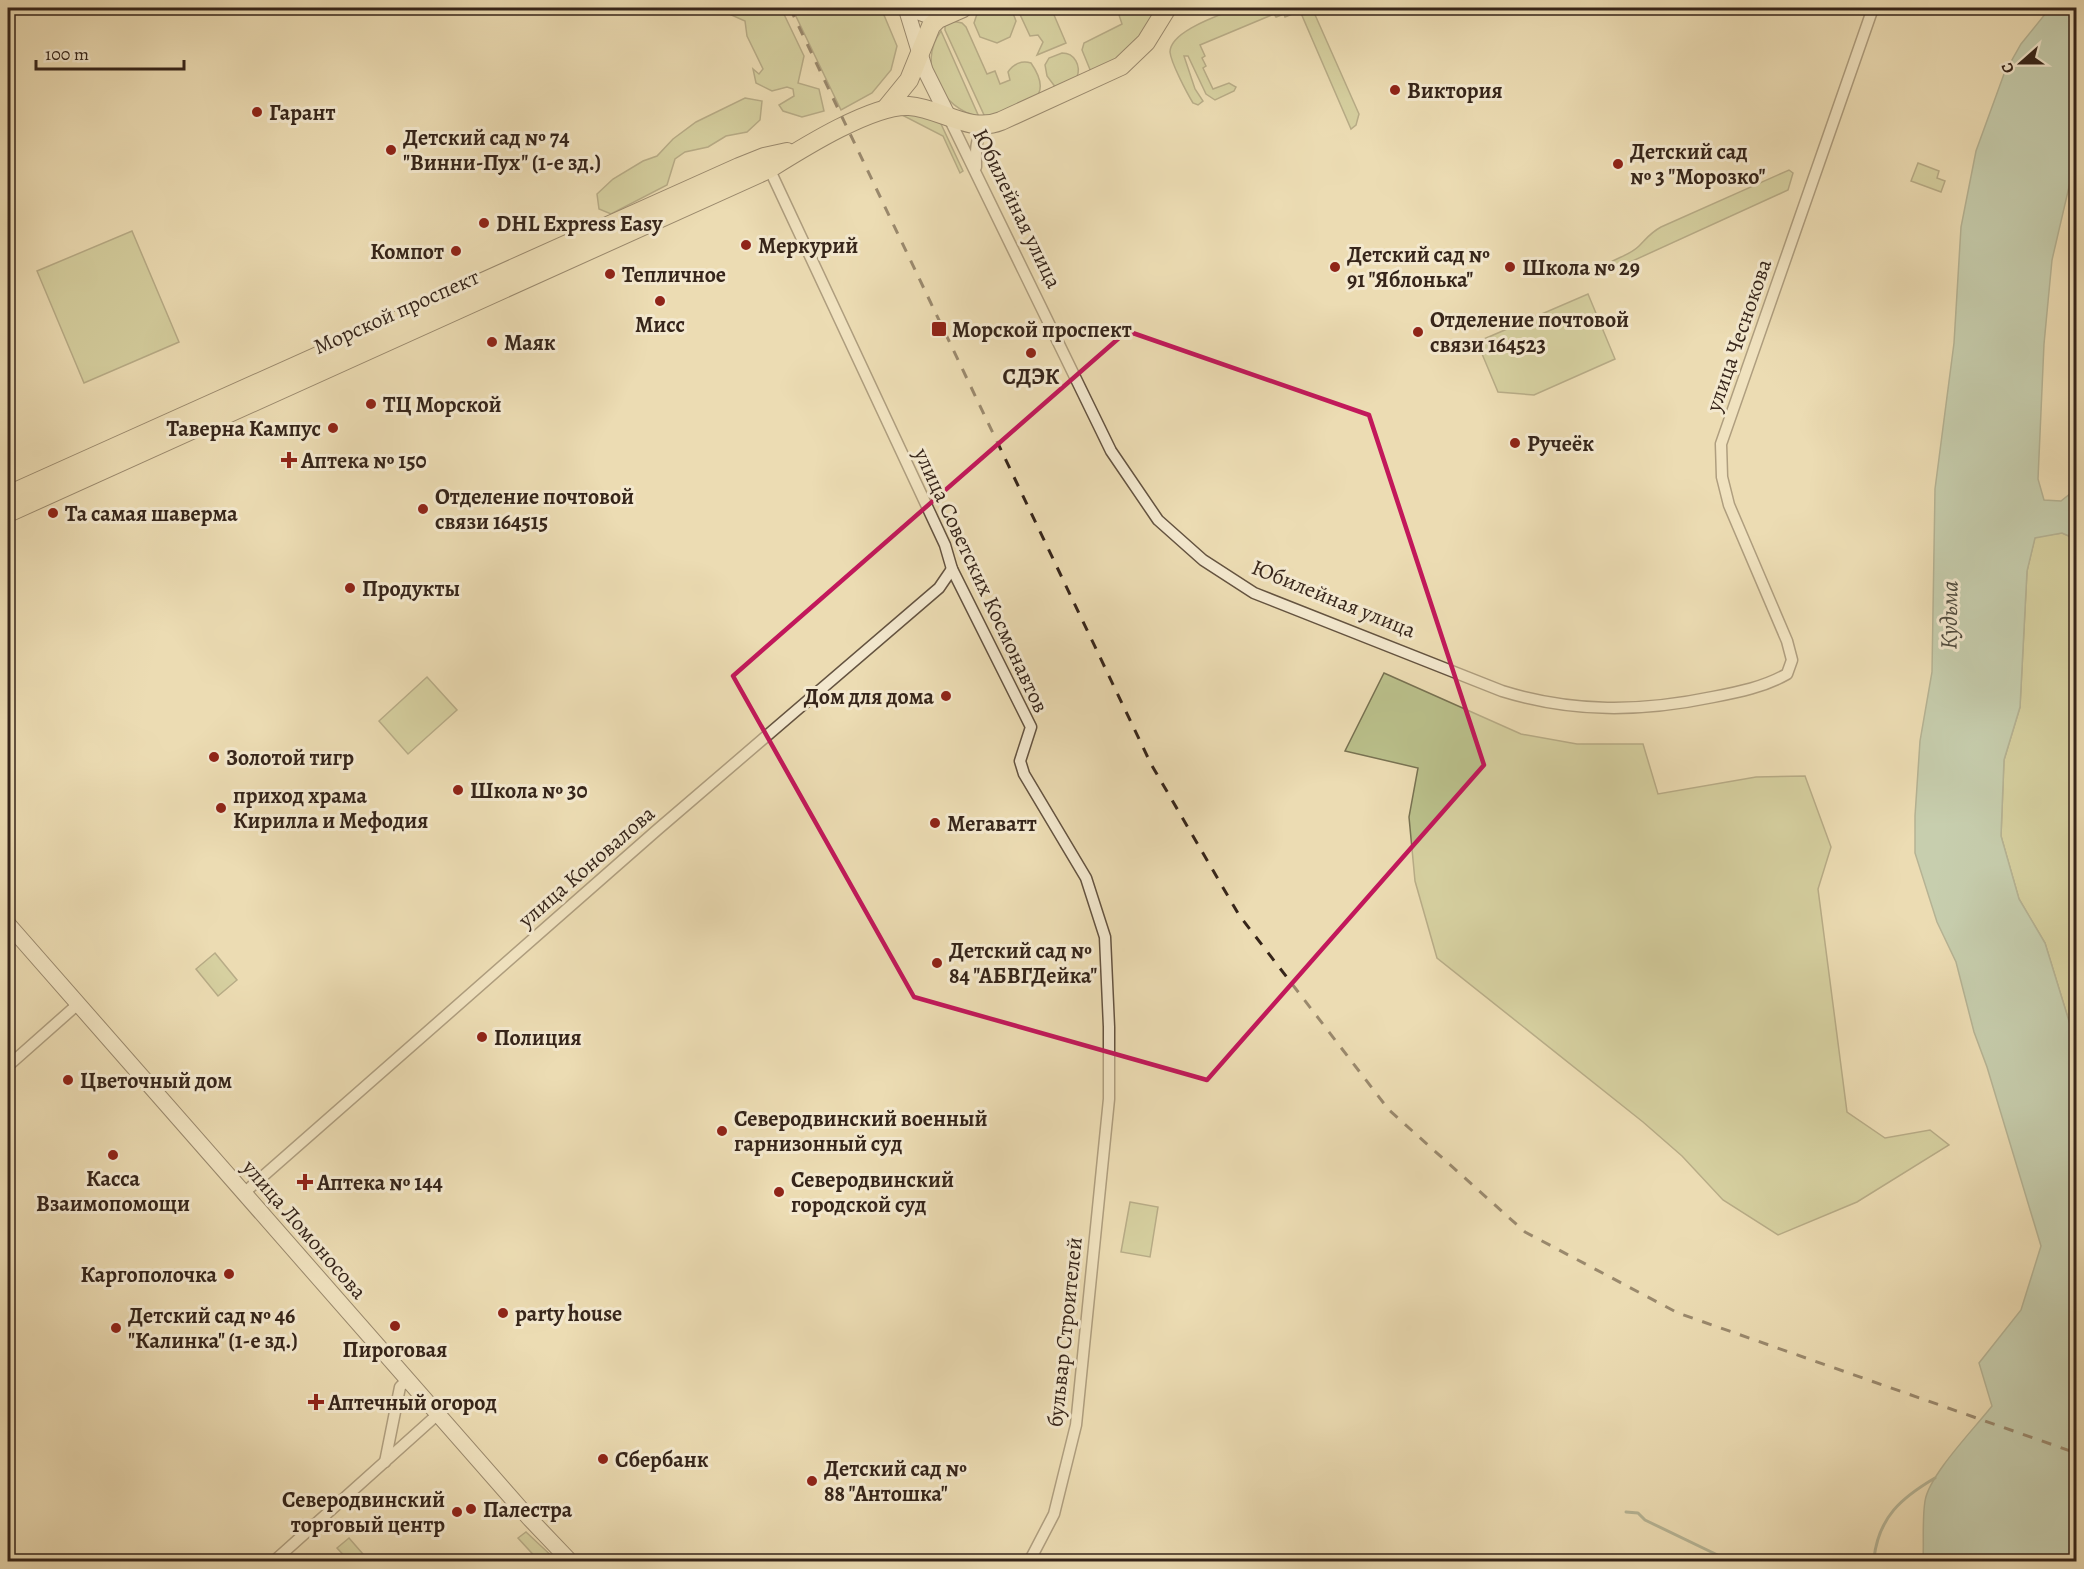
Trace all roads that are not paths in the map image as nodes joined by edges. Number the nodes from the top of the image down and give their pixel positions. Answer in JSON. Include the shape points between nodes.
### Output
{"nodes":[{"id":1,"x":906,"y":8,"type":"edge"},
{"id":2,"x":963,"y":8,"type":"edge"},
{"id":3,"x":1873,"y":8,"type":"edge"},
{"id":4,"x":1164,"y":9,"type":"edge"},
{"id":5,"x":938,"y":19,"type":"junction"},
{"id":6,"x":920,"y":49,"type":"junction"},
{"id":7,"x":887,"y":107,"type":"junction"},
{"id":8,"x":949,"y":118,"type":"junction"},
{"id":9,"x":987,"y":127,"type":"junction"},
{"id":10,"x":766,"y":163,"type":"junction"},
{"id":11,"x":976,"y":170,"type":"junction"},
{"id":12,"x":245,"y":397,"type":"junction"},
{"id":13,"x":8,"y":495,"type":"edge"},
{"id":14,"x":8,"y":513,"type":"edge"},
{"id":15,"x":951,"y":569,"type":"junction"},
{"id":16,"x":1787,"y":674,"type":"joint"},
{"id":17,"x":8,"y":924,"type":"edge"},
{"id":18,"x":78,"y":1004,"type":"junction"},
{"id":19,"x":8,"y":1066,"type":"edge"},
{"id":20,"x":1109,"y":1099,"type":"joint"},
{"id":21,"x":244,"y":1192,"type":"junction"},
{"id":22,"x":407,"y":1380,"type":"junction"},
{"id":23,"x":438,"y":1414,"type":"junction"},
{"id":24,"x":385,"y":1462,"type":"junction"},
{"id":25,"x":273,"y":1562,"type":"edge"},
{"id":26,"x":571,"y":1562,"type":"edge"},
{"id":27,"x":1029,"y":1562,"type":"edge"}],
"edges":[{"from":1,"to":5,"type":"street"},
{"from":1,"to":6,"type":"street","name":"Юбилейная улица"},
{"from":2,"to":5,"type":"main road"},
{"from":3,"to":16,"type":"street","name":"улица Чеснокова","via":[[1721,444],[1722,477],[1729,505],[1787,641],[1792,660]]},
{"from":4,"to":9,"type":"main road","via":[[1146,42],[1121,66]]},
{"from":5,"to":6,"type":"main road","name":"Морской проспект"},
{"from":6,"to":7,"type":"main road","name":"Морской проспект","via":[[905,88]]},
{"from":6,"to":8,"type":"street","name":"Юбилейная улица","via":[[925,70]]},
{"from":7,"to":8,"type":"main road","name":"Морской проспект","via":[[912,106]]},
{"from":7,"to":10,"type":"main road","name":"Морской проспект"},
{"from":8,"to":9,"type":"main road","name":"Морской проспект"},
{"from":8,"to":11,"type":"street","name":"Юбилейная улица"},
{"from":9,"to":11,"type":"street","via":[[981,131],[975,147]]},
{"from":10,"to":12,"type":"main road","name":"Морской проспект"},
{"from":10,"to":15,"type":"street","name":"улица Советских Космонавтов","via":[[945,544]]},
{"from":11,"to":16,"type":"street","name":"Юбилейная улица","via":[[1111,451],[1158,520],[1229,579],[1254,593],[1502,691],[1559,704],[1631,710],[1667,707],[1765,685]]},
{"from":12,"to":13,"type":"main road","name":"Морской проспект"},
{"from":12,"to":14,"type":"main road","name":"Морской проспект"},
{"from":15,"to":20,"type":"street","name":"улица Советских Космонавтов","via":[[1031,728],[1020,761],[1024,774],[1086,878],[1105,938]]},
{"from":15,"to":21,"type":"street","name":"улица Коновалова","via":[[939,588]]},
{"from":17,"to":18,"type":"street","name":"улица Ломоносова"},
{"from":18,"to":19,"type":"street"},
{"from":18,"to":21,"type":"street","name":"улица Ломоносова"},
{"from":20,"to":27,"type":"street","name":"бульвар Строителей","via":[[1076,1425],[1054,1514]]},
{"from":21,"to":22,"type":"street","name":"улица Ломоносова"},
{"from":22,"to":23,"type":"street","name":"улица Ломоносова"},
{"from":22,"to":24,"type":"street","via":[[400,1387]]},
{"from":23,"to":24,"type":"street"},
{"from":23,"to":26,"type":"street","name":"улица Ломоносова"},
{"from":24,"to":25,"type":"street"}]}
